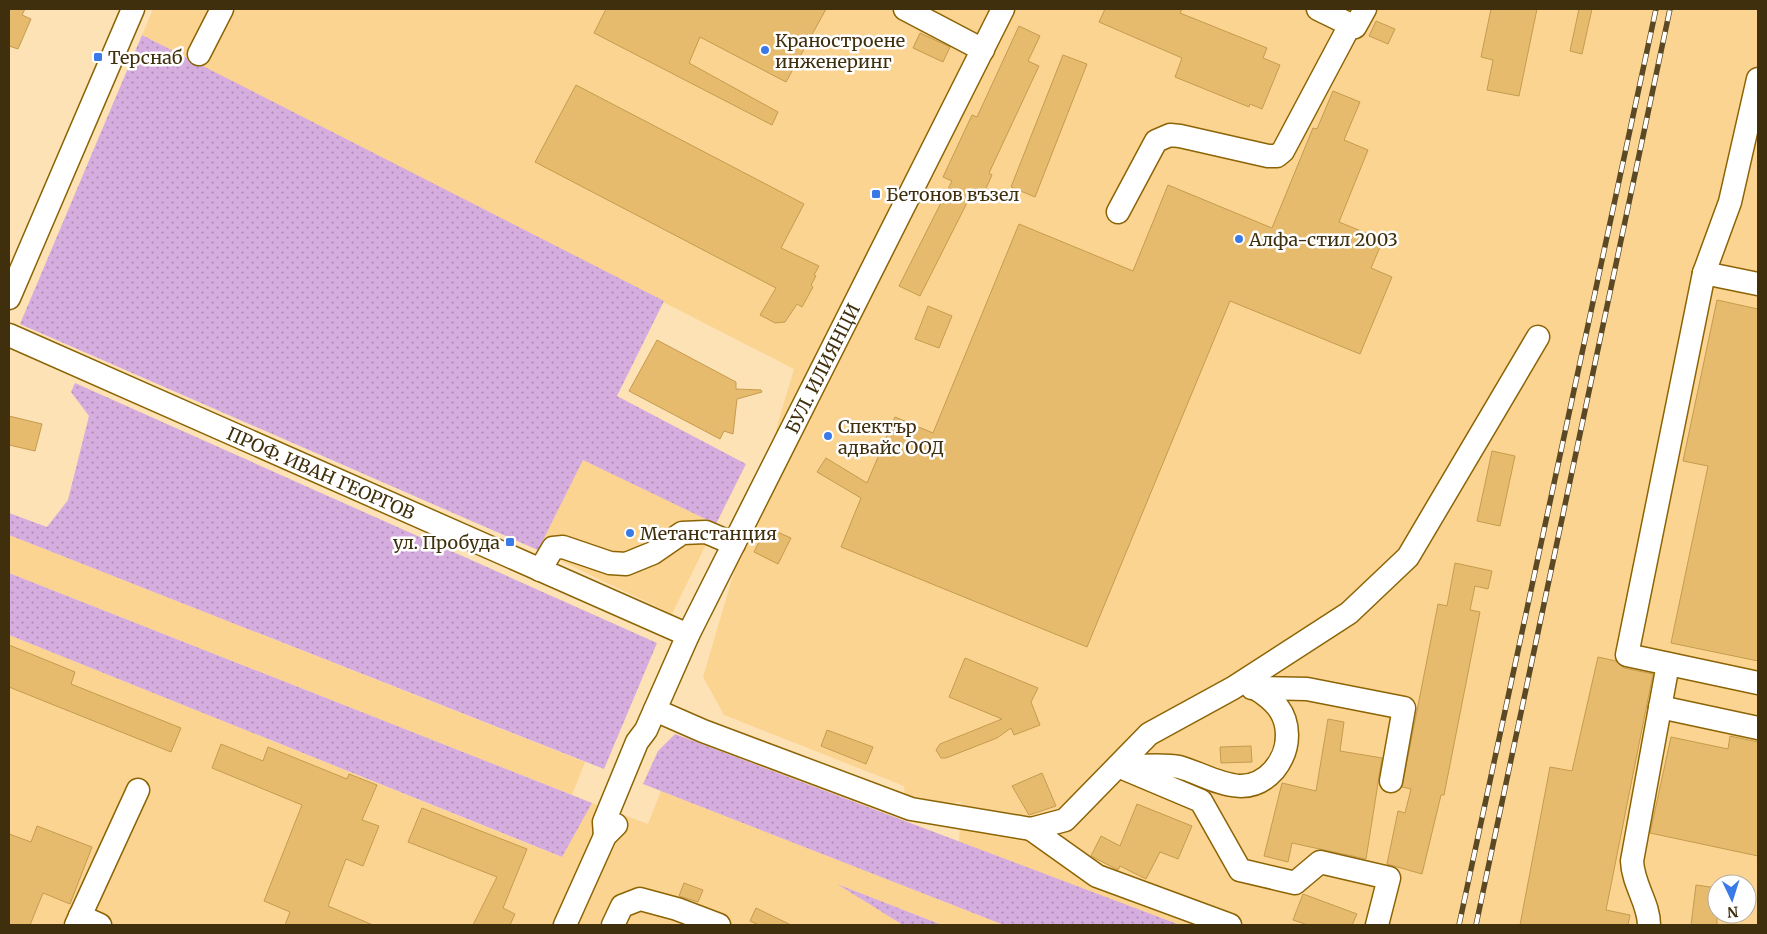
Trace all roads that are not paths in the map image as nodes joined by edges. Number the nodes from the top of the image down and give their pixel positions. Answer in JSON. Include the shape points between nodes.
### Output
{"nodes":[{"id":1,"x":133,"y":9,"type":"edge"},
{"id":2,"x":222,"y":9,"type":"edge"},
{"id":3,"x":906,"y":9,"type":"edge"},
{"id":4,"x":1003,"y":9,"type":"edge"},
{"id":5,"x":1318,"y":9,"type":"edge"},
{"id":6,"x":1357,"y":20,"type":"edge"},
{"id":7,"x":982,"y":50,"type":"junction"},
{"id":8,"x":199,"y":54,"type":"dead end"},
{"id":9,"x":1758,"y":79,"type":"edge"},
{"id":10,"x":1118,"y":212,"type":"dead end"},
{"id":11,"x":1704,"y":273,"type":"junction"},
{"id":12,"x":1758,"y":284,"type":"edge"},
{"id":13,"x":9,"y":298,"type":"edge"},
{"id":14,"x":9,"y":335,"type":"edge"},
{"id":15,"x":1538,"y":337,"type":"dead end"},
{"id":16,"x":734,"y":544,"type":"junction"},
{"id":17,"x":540,"y":570,"type":"junction"},
{"id":18,"x":688,"y":635,"type":"junction"},
{"id":19,"x":1668,"y":664,"type":"junction"},
{"id":20,"x":1758,"y":683,"type":"edge"},
{"id":21,"x":1244,"y":688,"type":"junction"},
{"id":22,"x":1660,"y":707,"type":"junction"},
{"id":23,"x":651,"y":720,"type":"junction"},
{"id":24,"x":1758,"y":728,"type":"edge"},
{"id":25,"x":1118,"y":766,"type":"junction"},
{"id":26,"x":1391,"y":781,"type":"dead end"},
{"id":27,"x":138,"y":790,"type":"dead end"},
{"id":28,"x":1031,"y":828,"type":"junction"},
{"id":29,"x":85,"y":922,"type":"edge"},
{"id":30,"x":565,"y":925,"type":"edge"},
{"id":31,"x":613,"y":925,"type":"edge"},
{"id":32,"x":719,"y":925,"type":"edge"},
{"id":33,"x":1230,"y":925,"type":"edge"},
{"id":34,"x":1377,"y":925,"type":"edge"},
{"id":35,"x":1649,"y":925,"type":"edge"}],
"edges":[{"from":1,"to":13,"type":"street"},
{"from":2,"to":8,"type":"street"},
{"from":3,"to":7,"type":"street"},
{"from":4,"to":7,"type":"street","name":"БУЛ. ИЛИЯНЦИ"},
{"from":5,"to":6,"type":"street"},
{"from":6,"to":10,"type":"street","via":[[1283,151],[1277,156],[1180,136],[1163,137],[1156,141]]},
{"from":7,"to":16,"type":"street","name":"БУЛ. ИЛИЯНЦИ"},
{"from":9,"to":11,"type":"street","via":[[1730,202]]},
{"from":11,"to":12,"type":"street"},
{"from":11,"to":19,"type":"street","via":[[1628,655]]},
{"from":14,"to":17,"type":"street","name":"ПРОФ. ИВАН ГЕОРГОВ"},
{"from":15,"to":21,"type":"street","via":[[1408,557],[1349,613]]},
{"from":16,"to":17,"type":"street","via":[[706,532],[682,533],[653,553],[626,564],[610,563],[563,547],[553,548]]},
{"from":16,"to":18,"type":"street","name":"БУЛ. ИЛИЯНЦИ"},
{"from":17,"to":18,"type":"street","name":"ПРОФ. ИВАН ГЕОРГОВ"},
{"from":18,"to":23,"type":"street","name":"БУЛ. ИЛИЯНЦИ"},
{"from":19,"to":20,"type":"street"},
{"from":19,"to":22,"type":"street"},
{"from":21,"to":25,"type":"street","via":[[1149,734]]},
{"from":21,"to":25,"type":"street","via":[[1270,697],[1281,710],[1287,727],[1287,744],[1281,761],[1270,774],[1255,783],[1238,786],[1220,784],[1178,767]]},
{"from":21,"to":26,"type":"street","via":[[1307,689],[1404,708]]},
{"from":22,"to":24,"type":"street"},
{"from":22,"to":35,"type":"street","via":[[1632,861],[1632,876],[1648,914]]},
{"from":23,"to":28,"type":"street","via":[[703,731],[911,809]]},
{"from":23,"to":30,"type":"street","name":"БУЛ. ИЛИЯНЦИ","via":[[636,742],[604,822],[605,836]]},
{"from":25,"to":28,"type":"street","via":[[1065,820]]},
{"from":25,"to":34,"type":"street","via":[[1201,801],[1240,870],[1296,884],[1320,862],[1389,878]]},
{"from":27,"to":29,"type":"street"},
{"from":28,"to":33,"type":"street","via":[[1097,876]]},
{"from":31,"to":32,"type":"street","via":[[622,906],[640,899]]}]}
